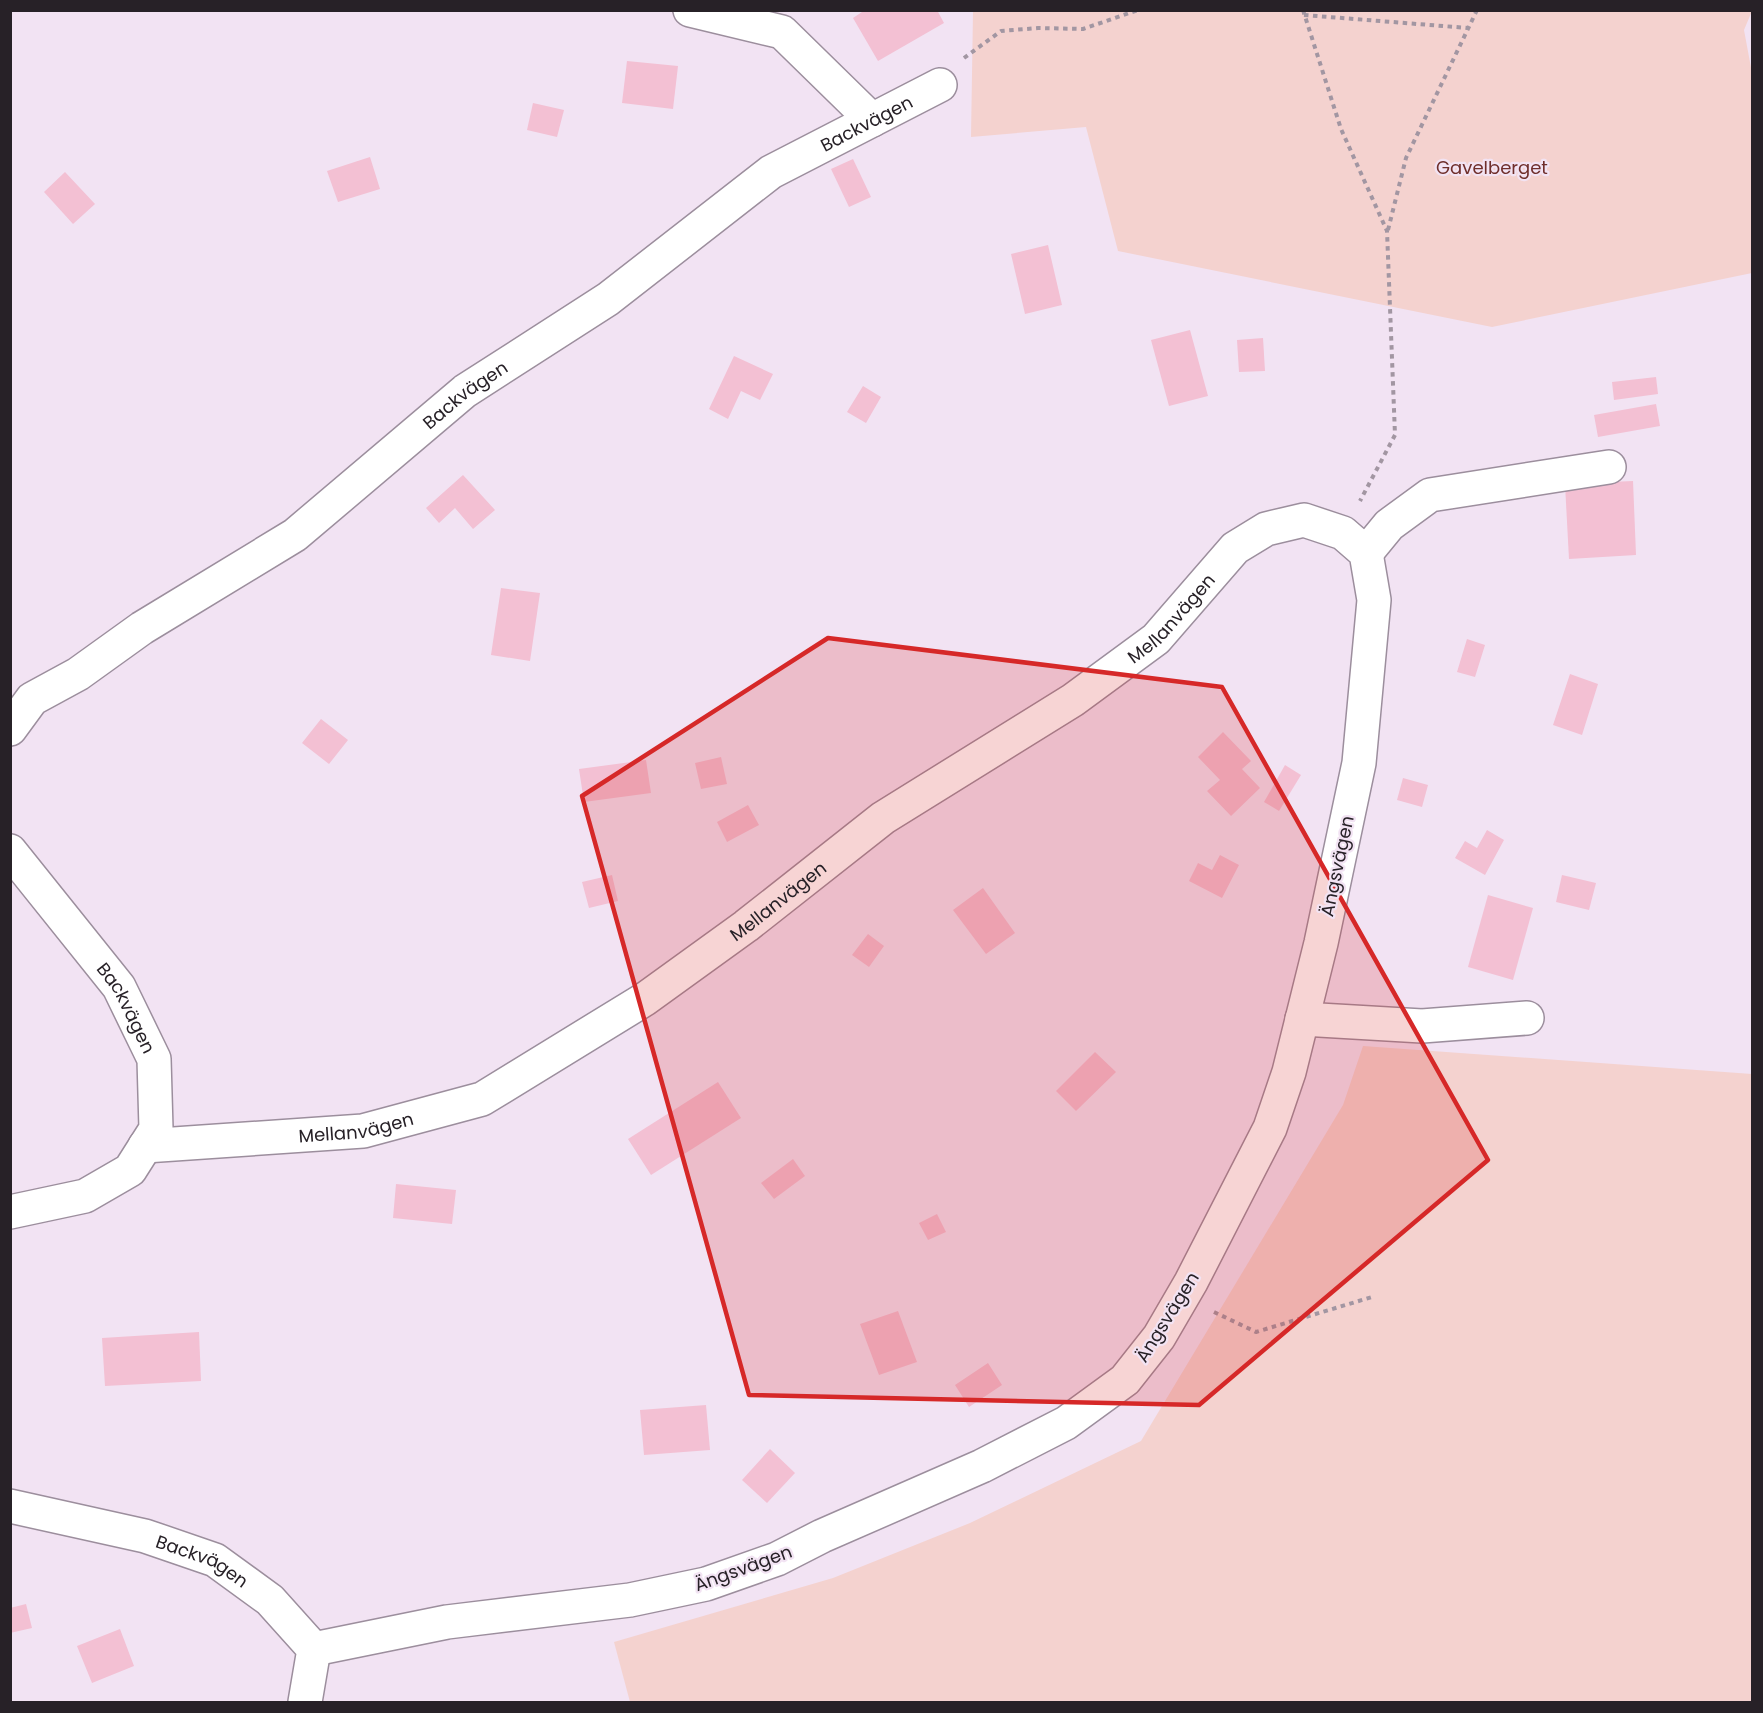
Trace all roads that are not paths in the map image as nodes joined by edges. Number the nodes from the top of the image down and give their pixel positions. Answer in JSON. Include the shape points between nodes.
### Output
{"nodes":[{"id":1,"x":690,"y":10,"type":"edge"},
{"id":2,"x":950,"y":73,"type":"road end"},
{"id":3,"x":872,"y":120,"type":"junction"},
{"id":4,"x":1609,"y":466,"type":"dead end"},
{"id":5,"x":1355,"y":543,"type":"junction"},
{"id":6,"x":10,"y":729,"type":"edge"},
{"id":7,"x":10,"y":851,"type":"edge"},
{"id":8,"x":1527,"y":1018,"type":"dead end"},
{"id":9,"x":1302,"y":1019,"type":"junction"},
{"id":10,"x":145,"y":1146,"type":"junction"},
{"id":11,"x":10,"y":1212,"type":"edge"},
{"id":12,"x":10,"y":1506,"type":"edge"},
{"id":13,"x":314,"y":1649,"type":"junction"},
{"id":14,"x":305,"y":1702,"type":"edge"}],
"edges":[{"from":1,"to":3,"type":"street","via":[[782,32]]},
{"from":2,"to":3,"type":"street","name":"Backvägen"},
{"from":3,"to":6,"type":"street","name":"Backvägen","via":[[771,172],[608,299],[465,391],[295,535],[142,628],[78,674],[32,699]]},
{"from":4,"to":5,"type":"street","via":[[1431,495]]},
{"from":5,"to":9,"type":"street","name":"Ängsvägen","via":[[1374,600],[1359,763]]},
{"from":5,"to":10,"type":"street","name":"Mellanvägen","via":[[1304,520],[1266,530],[1235,548],[1156,639],[1073,700],[883,818],[747,926],[645,999],[482,1099],[363,1131]]},
{"from":7,"to":10,"type":"street","name":"Backvägen","via":[[119,987],[154,1059],[156,1129]]},
{"from":8,"to":9,"type":"street","via":[[1422,1026]]},
{"from":9,"to":13,"type":"street","name":"Ängsvägen","via":[[1270,1128],[1159,1337],[1125,1380],[1066,1423],[982,1466],[777,1559],[706,1584],[630,1600],[447,1622]]},
{"from":10,"to":11,"type":"street","name":"Backvägen","via":[[130,1170],[85,1196]]},
{"from":12,"to":13,"type":"street","name":"Backvägen","via":[[145,1536],[215,1560],[270,1600]]},
{"from":13,"to":14,"type":"street"}]}
